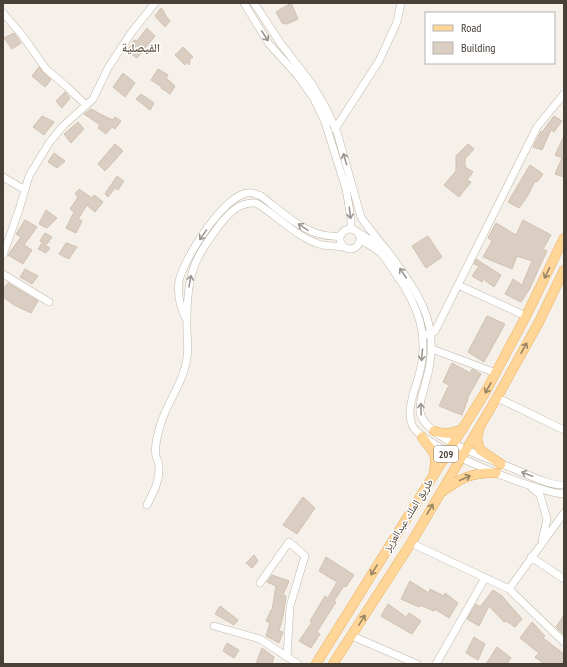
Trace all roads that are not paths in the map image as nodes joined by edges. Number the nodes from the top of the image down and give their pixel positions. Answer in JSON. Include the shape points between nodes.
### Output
{"nodes":[{"id":1,"x":155,"y":3,"type":"edge"},
{"id":2,"x":244,"y":3,"type":"edge"},
{"id":3,"x":254,"y":3,"type":"edge"},
{"id":4,"x":401,"y":3,"type":"edge"},
{"id":5,"x":3,"y":13,"type":"edge"},
{"id":6,"x":564,"y":94,"type":"edge"},
{"id":7,"x":86,"y":106,"type":"junction"},
{"id":8,"x":336,"y":129,"type":"junction"},
{"id":9,"x":3,"y":177,"type":"edge"},
{"id":10,"x":25,"y":190,"type":"junction"},
{"id":11,"x":351,"y":228,"type":"junction"},
{"id":12,"x":340,"y":236,"type":"junction"},
{"id":13,"x":360,"y":236,"type":"junction"},
{"id":14,"x":564,"y":238,"type":"edge"},
{"id":15,"x":344,"y":247,"type":"junction"},
{"id":16,"x":386,"y":249,"type":"junction"},
{"id":17,"x":3,"y":255,"type":"edge"},
{"id":18,"x":564,"y":270,"type":"edge"},
{"id":19,"x":3,"y":274,"type":"edge"},
{"id":20,"x":458,"y":285,"type":"junction"},
{"id":21,"x":49,"y":302,"type":"dead end"},
{"id":22,"x":526,"y":316,"type":"junction"},
{"id":23,"x":186,"y":320,"type":"junction"},
{"id":24,"x":430,"y":333,"type":"junction"},
{"id":25,"x":422,"y":336,"type":"junction"},
{"id":26,"x":432,"y":349,"type":"junction"},
{"id":27,"x":496,"y":373,"type":"junction"},
{"id":28,"x":496,"y":397,"type":"junction"},
{"id":29,"x":480,"y":425,"type":"junction"},
{"id":30,"x":463,"y":429,"type":"junction"},
{"id":31,"x":564,"y":430,"type":"edge"},
{"id":32,"x":434,"y":431,"type":"junction"},
{"id":33,"x":422,"y":437,"type":"junction"},
{"id":34,"x":453,"y":443,"type":"junction"},
{"id":35,"x":465,"y":450,"type":"junction"},
{"id":36,"x":447,"y":452,"type":"junction"},
{"id":37,"x":460,"y":458,"type":"junction"},
{"id":38,"x":501,"y":464,"type":"junction"},
{"id":39,"x":434,"y":473,"type":"junction"},
{"id":40,"x":496,"y":473,"type":"junction"},
{"id":41,"x":564,"y":484,"type":"edge"},
{"id":42,"x":527,"y":485,"type":"junction"},
{"id":43,"x":564,"y":494,"type":"edge"},
{"id":44,"x":438,"y":495,"type":"junction"},
{"id":45,"x":147,"y":505,"type":"dead end"},
{"id":46,"x":564,"y":513,"type":"edge"},
{"id":47,"x":411,"y":543,"type":"junction"},
{"id":48,"x":540,"y":546,"type":"junction"},
{"id":49,"x":532,"y":557,"type":"junction"},
{"id":50,"x":485,"y":578,"type":"junction"},
{"id":51,"x":564,"y":579,"type":"edge"},
{"id":52,"x":260,"y":583,"type":"dead end"},
{"id":53,"x":509,"y":589,"type":"junction"},
{"id":54,"x":214,"y":626,"type":"dead end"},
{"id":55,"x":352,"y":636,"type":"junction"},
{"id":56,"x":564,"y":642,"type":"edge"},
{"id":57,"x":287,"y":657,"type":"junction"},
{"id":58,"x":298,"y":664,"type":"edge"},
{"id":59,"x":316,"y":664,"type":"edge"},
{"id":60,"x":333,"y":664,"type":"edge"},
{"id":61,"x":417,"y":664,"type":"edge"},
{"id":62,"x":436,"y":664,"type":"edge"}],
"edges":[{"from":1,"to":7,"type":"street","via":[[131,33],[108,68],[93,99]]},
{"from":2,"to":11,"type":"street","one_way":true,"via":[[270,44],[314,99],[325,122],[346,189]]},
{"from":3,"to":8,"type":"street","via":[[312,84]]},
{"from":4,"to":8,"type":"street","via":[[397,22],[379,61]]},
{"from":5,"to":7,"type":"street","via":[[46,69]]},
{"from":6,"to":20,"type":"street","via":[[537,127]]},
{"from":7,"to":10,"type":"street","via":[[63,126],[49,143],[29,176]]},
{"from":16,"to":8,"type":"street","one_way":true,"via":[[361,217]]},
{"from":9,"to":10,"type":"street"},
{"from":10,"to":17,"type":"street"},
{"from":11,"to":12,"type":"street"},
{"from":11,"to":13,"type":"street"},
{"from":12,"to":15,"type":"street"},
{"from":12,"to":23,"type":"street","one_way":true,"via":[[313,233],[254,193],[236,197],[222,210],[195,246],[182,274],[178,295]]},
{"from":13,"to":15,"type":"street","via":[[360,243],[355,248]]},
{"from":13,"to":16,"type":"street"},
{"from":13,"to":25,"type":"street","via":[[381,253],[404,286],[420,319]]},
{"from":14,"to":22,"type":"main road","name":"طريق الملك عبدالعزيز","number":"209","one_way":true},
{"from":23,"to":15,"type":"street","one_way":true,"via":[[193,268],[213,234],[226,217],[241,205],[248,202],[256,203],[312,241]]},
{"from":24,"to":16,"type":"street","one_way":true,"via":[[424,308],[414,288]]},
{"from":28,"to":18,"type":"main road","name":"طريق الملك عبدالعزيز","number":"209","one_way":true,"via":[[539,322]]},
{"from":19,"to":21,"type":"street"},
{"from":20,"to":22,"type":"street"},
{"from":20,"to":24,"type":"street","via":[[435,331]]},
{"from":22,"to":27,"type":"main road","name":"طريق الملك عبدالعزيز","number":"209"},
{"from":23,"to":45,"type":"street","via":[[187,358],[156,440],[159,468],[157,483]]},
{"from":24,"to":25,"type":"street"},
{"from":24,"to":26,"type":"street"},
{"from":25,"to":33,"type":"street","one_way":true,"via":[[421,367],[410,407],[412,425]]},
{"from":26,"to":27,"type":"street"},
{"from":32,"to":26,"type":"street","one_way":true,"via":[[426,424],[420,412]]},
{"from":27,"to":30,"type":"main road","name":"طريق الملك عبدالعزيز","number":"209","one_way":true},
{"from":28,"to":29,"type":"main road","name":"طريق الملك عبدالعزيز","number":"209"},
{"from":28,"to":31,"type":"street"},
{"from":29,"to":35,"type":"main road","name":"طريق الملك عبدالعزيز","number":"209"},
{"from":29,"to":38,"type":"main road","via":[[477,440],[480,450]]},
{"from":30,"to":32,"type":"main road","via":[[443,434]]},
{"from":30,"to":34,"type":"main road","name":"طريق الملك عبدالعزيز","number":"209"},
{"from":32,"to":34,"type":"street"},
{"from":33,"to":36,"type":"street"},
{"from":33,"to":39,"type":"main road","via":[[433,451]]},
{"from":34,"to":35,"type":"street"},
{"from":34,"to":36,"type":"main road","name":"طريق الملك عبدالعزيز","number":"209"},
{"from":35,"to":37,"type":"main road","name":"طريق الملك عبدالعزيز","number":"209"},
{"from":35,"to":38,"type":"street"},
{"from":36,"to":37,"type":"street"},
{"from":36,"to":39,"type":"main road","name":"طريق الملك عبدالعزيز","number":"209"},
{"from":37,"to":40,"type":"street"},
{"from":37,"to":44,"type":"main road","name":"طريق الملك عبدالعزيز","number":"209"},
{"from":41,"to":38,"type":"street","one_way":true,"via":[[545,481]]},
{"from":39,"to":59,"type":"main road","name":"طريق الملك عبدالعزيز","number":"209","one_way":true},
{"from":40,"to":42,"type":"street"},
{"from":44,"to":40,"type":"main road","one_way":true,"via":[[470,475]]},
{"from":42,"to":43,"type":"street"},
{"from":42,"to":48,"type":"street","via":[[540,495],[547,519]]},
{"from":47,"to":44,"type":"main road","name":"طريق الملك عبدالعزيز","number":"209","one_way":true},
{"from":46,"to":48,"type":"street"},
{"from":47,"to":50,"type":"street"},
{"from":55,"to":47,"type":"main road","name":"طريق الملك عبدالعزيز","number":"209","one_way":true},
{"from":48,"to":49,"type":"street"},
{"from":49,"to":51,"type":"street"},
{"from":49,"to":53,"type":"street"},
{"from":50,"to":53,"type":"street"},
{"from":50,"to":62,"type":"street"},
{"from":52,"to":57,"type":"street","via":[[289,542],[305,556],[290,606]]},
{"from":53,"to":56,"type":"street"},
{"from":54,"to":57,"type":"street","via":[[260,639]]},
{"from":55,"to":60,"type":"main road","name":"طريق الملك عبدالعزيز","number":"209"},
{"from":55,"to":61,"type":"street"},
{"from":57,"to":58,"type":"street"}]}
